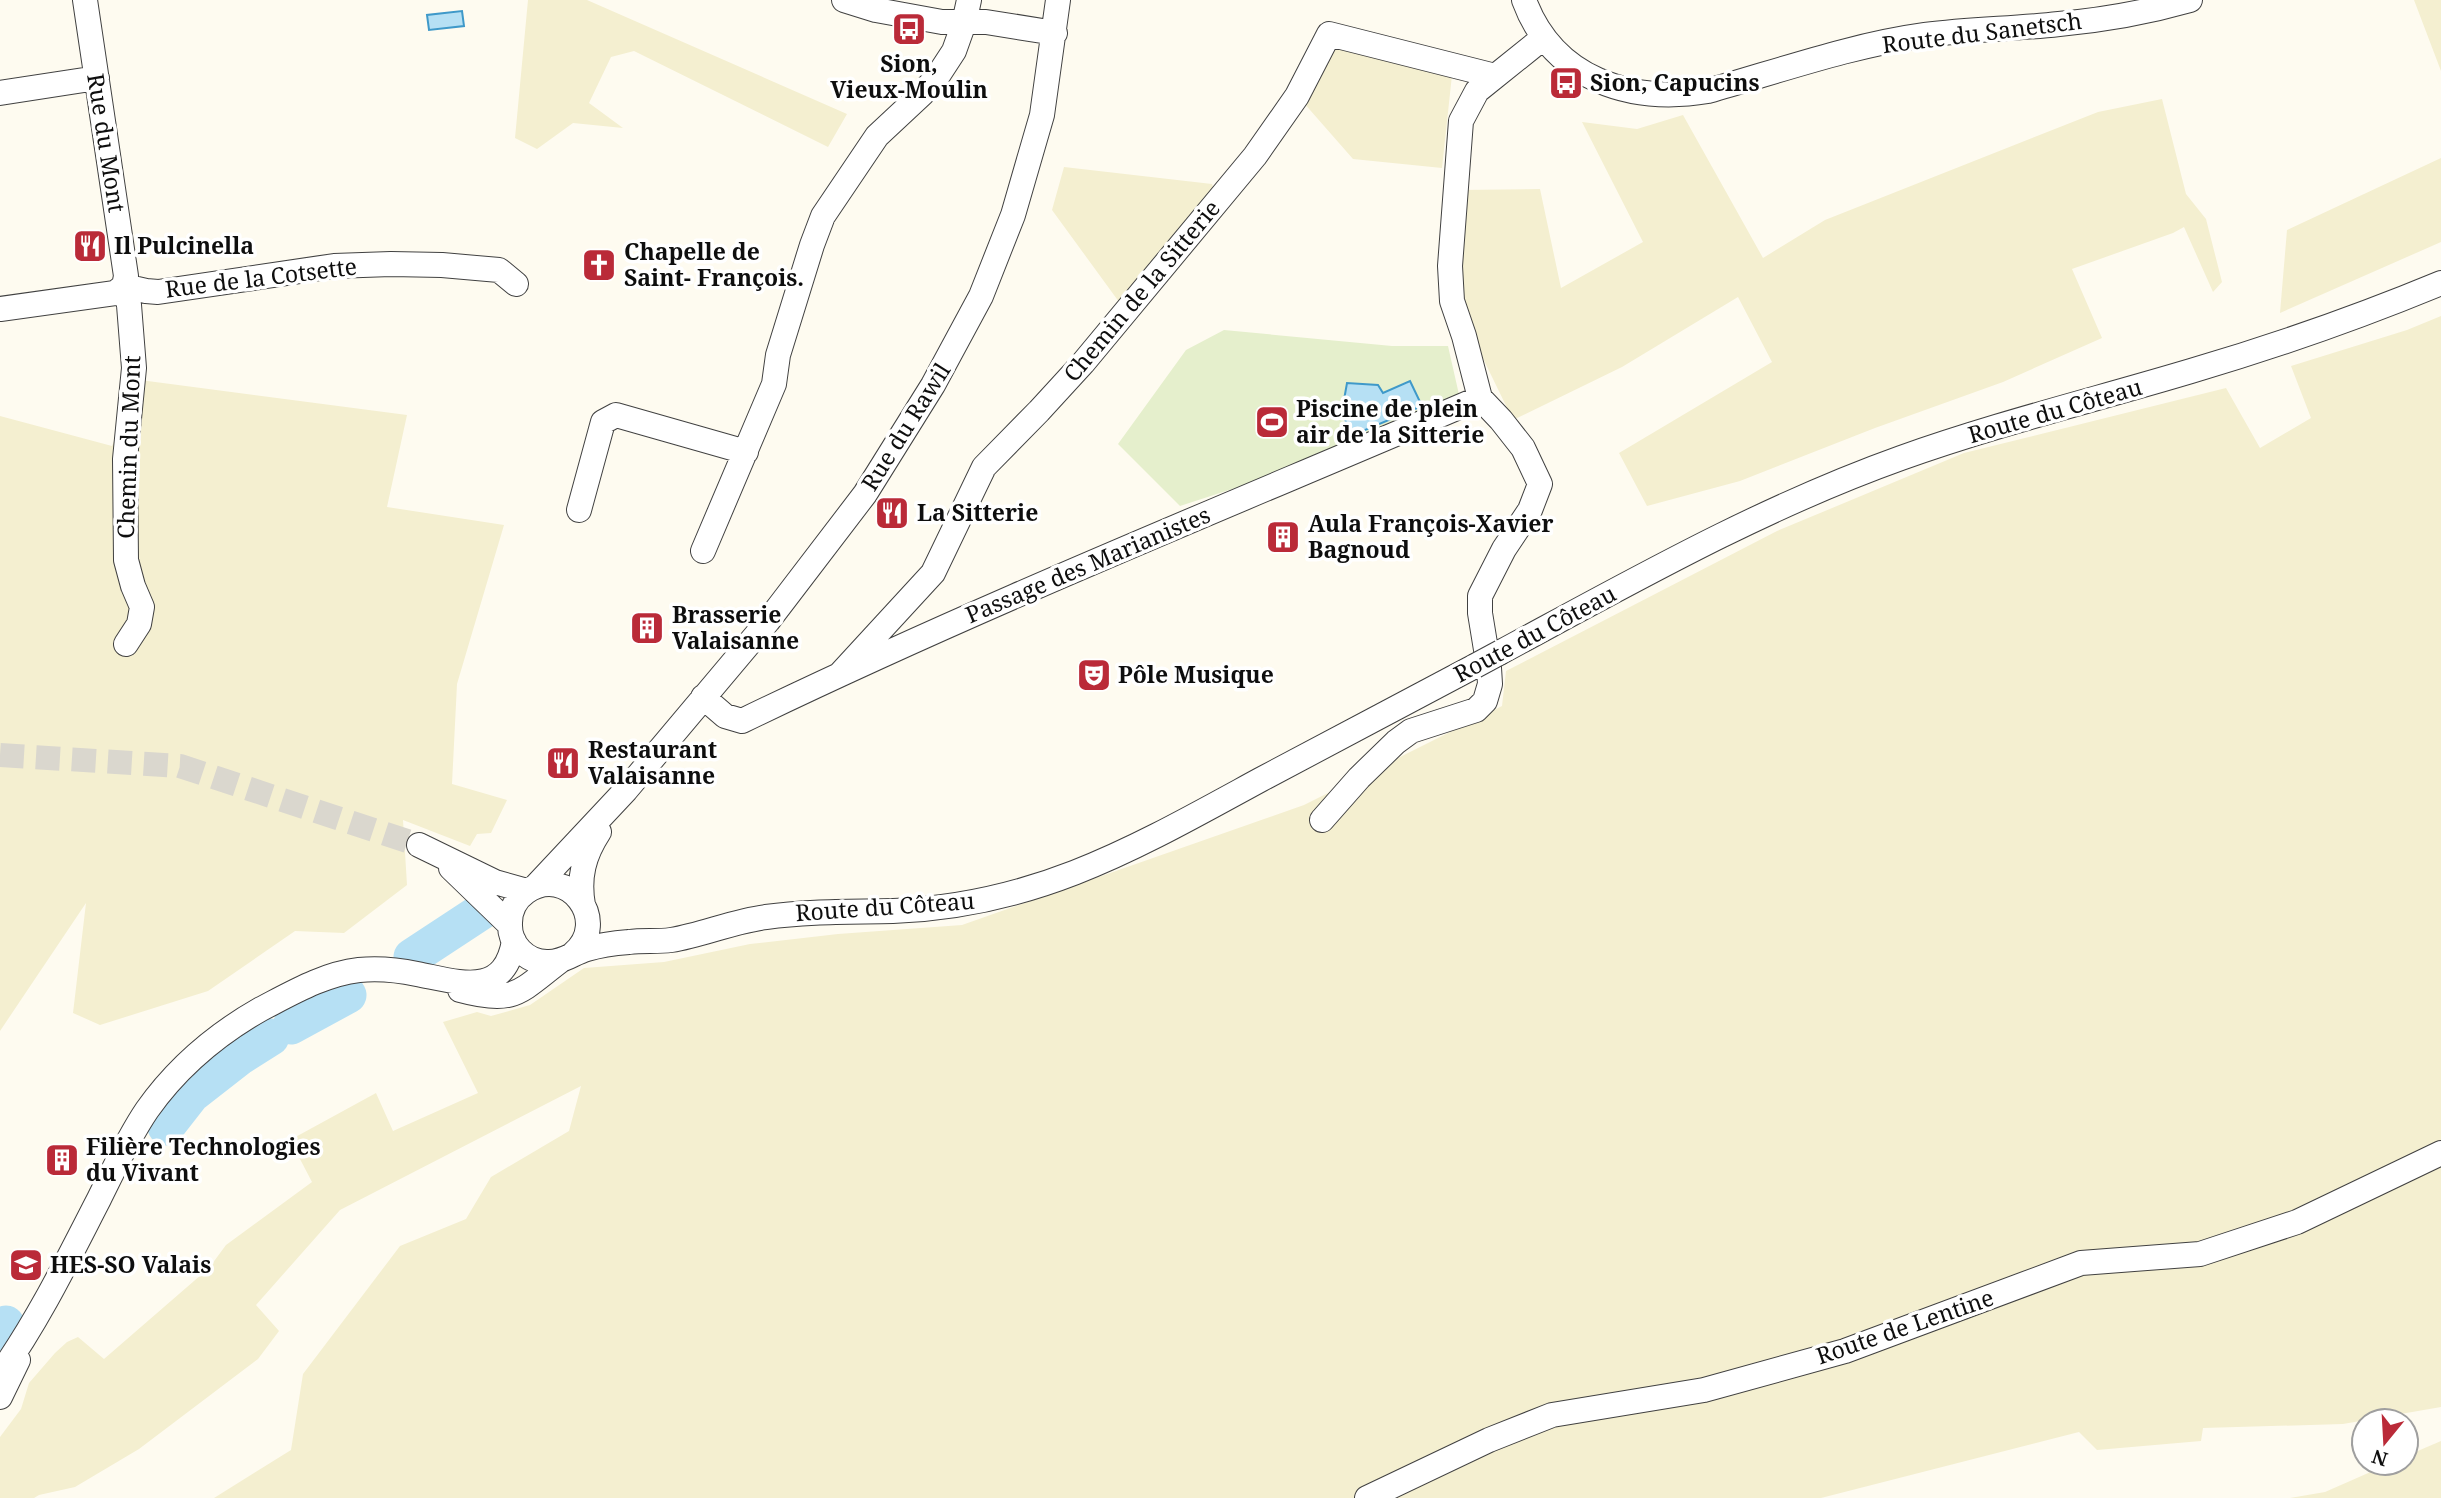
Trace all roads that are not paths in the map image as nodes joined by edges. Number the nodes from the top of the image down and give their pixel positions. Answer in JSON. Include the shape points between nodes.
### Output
{"nodes":[{"id":1,"x":85,"y":0,"type":"edge"},
{"id":2,"x":844,"y":0,"type":"edge"},
{"id":3,"x":1058,"y":0,"type":"edge"},
{"id":4,"x":1524,"y":0,"type":"edge"},
{"id":5,"x":2190,"y":0,"type":"edge"},
{"id":6,"x":966,"y":11,"type":"edge"},
{"id":7,"x":1055,"y":33,"type":"junction"},
{"id":8,"x":1543,"y":38,"type":"junction"},
{"id":9,"x":1495,"y":76,"type":"junction"},
{"id":10,"x":97,"y":78,"type":"junction"},
{"id":11,"x":0,"y":93,"type":"edge"},
{"id":12,"x":516,"y":284,"type":"dead end"},
{"id":13,"x":2441,"y":284,"type":"edge"},
{"id":14,"x":124,"y":286,"type":"junction"},
{"id":15,"x":0,"y":309,"type":"edge"},
{"id":16,"x":1480,"y":398,"type":"junction"},
{"id":17,"x":746,"y":452,"type":"junction"},
{"id":18,"x":579,"y":510,"type":"dead end"},
{"id":19,"x":703,"y":551,"type":"dead end"},
{"id":20,"x":126,"y":644,"type":"dead end"},
{"id":21,"x":841,"y":673,"type":"junction"},
{"id":22,"x":704,"y":697,"type":"junction"},
{"id":23,"x":626,"y":790,"type":"junction"},
{"id":24,"x":1322,"y":820,"type":"dead end"},
{"id":25,"x":531,"y":889,"type":"junction"},
{"id":26,"x":585,"y":909,"type":"junction"},
{"id":27,"x":512,"y":933,"type":"junction"},
{"id":28,"x":628,"y":942,"type":"junction"},
{"id":29,"x":566,"y":958,"type":"junction"},
{"id":30,"x":407,"y":972,"type":"junction"},
{"id":31,"x":2441,"y":1153,"type":"edge"},
{"id":32,"x":30,"y":1330,"type":"junction"},
{"id":33,"x":0,"y":1374,"type":"edge"},
{"id":34,"x":0,"y":1397,"type":"edge"},
{"id":35,"x":1367,"y":1498,"type":"edge"}],
"edges":[{"from":1,"to":10,"type":"street","name":"Rue du Mont"},
{"from":2,"to":6,"type":"street","via":[[942,22]]},
{"from":3,"to":7,"type":"street","name":"Rue du Rawil"},
{"from":4,"to":8,"type":"street","name":"Route du Sanetsch"},
{"from":5,"to":8,"type":"street","name":"Route du Sanetsch","via":[[2059,24],[1924,35],[1680,95],[1652,95],[1603,82],[1561,57]]},
{"from":6,"to":7,"type":"street","via":[[986,22]]},
{"from":6,"to":17,"type":"street","via":[[954,51],[939,74],[877,136],[823,216],[778,355],[774,384]]},
{"from":7,"to":22,"type":"street","name":"Rue du Rawil","via":[[1042,115],[1024,180],[998,256],[958,341],[865,494]]},
{"from":8,"to":9,"type":"street"},
{"from":9,"to":16,"type":"street","via":[[1477,91],[1461,121],[1450,266],[1452,301]]},
{"from":9,"to":21,"type":"street","name":"Chemin de la Sitterie","via":[[1329,34],[1297,96],[1255,156],[1083,363],[984,467],[933,573]]},
{"from":10,"to":11,"type":"street"},
{"from":10,"to":14,"type":"street","name":"Rue du Mont"},
{"from":12,"to":14,"type":"street","name":"Rue de la Cotsette","via":[[499,270],[391,264],[334,266],[158,292]]},
{"from":13,"to":28,"type":"street","name":"Route du Côteau","bridge":true,"via":[[2288,341],[1989,429],[1852,477],[1730,531],[1089,869],[1037,887],[954,905],[765,917],[670,940]]},
{"from":14,"to":15,"type":"street","name":"Rue de la Cotsette","via":[[115,293]]},
{"from":14,"to":20,"type":"street","name":"Chemin du Mont","via":[[130,305],[134,368],[125,459],[126,560],[142,607],[139,624]]},
{"from":16,"to":21,"type":"street","name":"Passage des Marianistes"},
{"from":16,"to":24,"type":"street","via":[[1523,448],[1539,484],[1530,510],[1480,596],[1490,684],[1485,701],[1476,710],[1412,731],[1396,742]]},
{"from":17,"to":18,"type":"street","via":[[616,415],[603,422]]},
{"from":17,"to":19,"type":"street"},
{"from":21,"to":22,"type":"street","name":"Passage des Marianistes","via":[[742,721],[725,716]]},
{"from":22,"to":23,"type":"street","name":"Rue du Rawil"},
{"from":23,"to":25,"type":"street","name":"Rue du Rawil"},
{"from":23,"to":26,"type":"street","name":"Rue du Rawil","via":[[587,854],[580,879]]},
{"from":25,"to":26,"type":"street","via":[[550,884],[563,887],[575,894]]},
{"from":25,"to":27,"type":"street","via":[[514,906]]},
{"from":25,"to":27,"type":"street","via":[[495,882],[427,849]]},
{"from":26,"to":28,"type":"street"},
{"from":26,"to":29,"type":"street","via":[[586,936]]},
{"from":27,"to":29,"type":"street","via":[[524,954],[534,960]]},
{"from":27,"to":30,"type":"street","via":[[506,966],[485,981],[462,984]]},
{"from":28,"to":29,"type":"street","name":"Route du Côteau"},
{"from":29,"to":30,"type":"street","via":[[531,986],[503,996],[474,994]]},
{"from":30,"to":32,"type":"street","via":[[358,970],[305,987],[244,1020],[186,1065],[135,1130]]},
{"from":31,"to":35,"type":"street","name":"Route de Lentine","via":[[2297,1222],[2200,1254],[2081,1263],[1845,1351],[1704,1390],[1552,1415]]},
{"from":32,"to":33,"type":"street"},
{"from":32,"to":34,"type":"street"}]}
